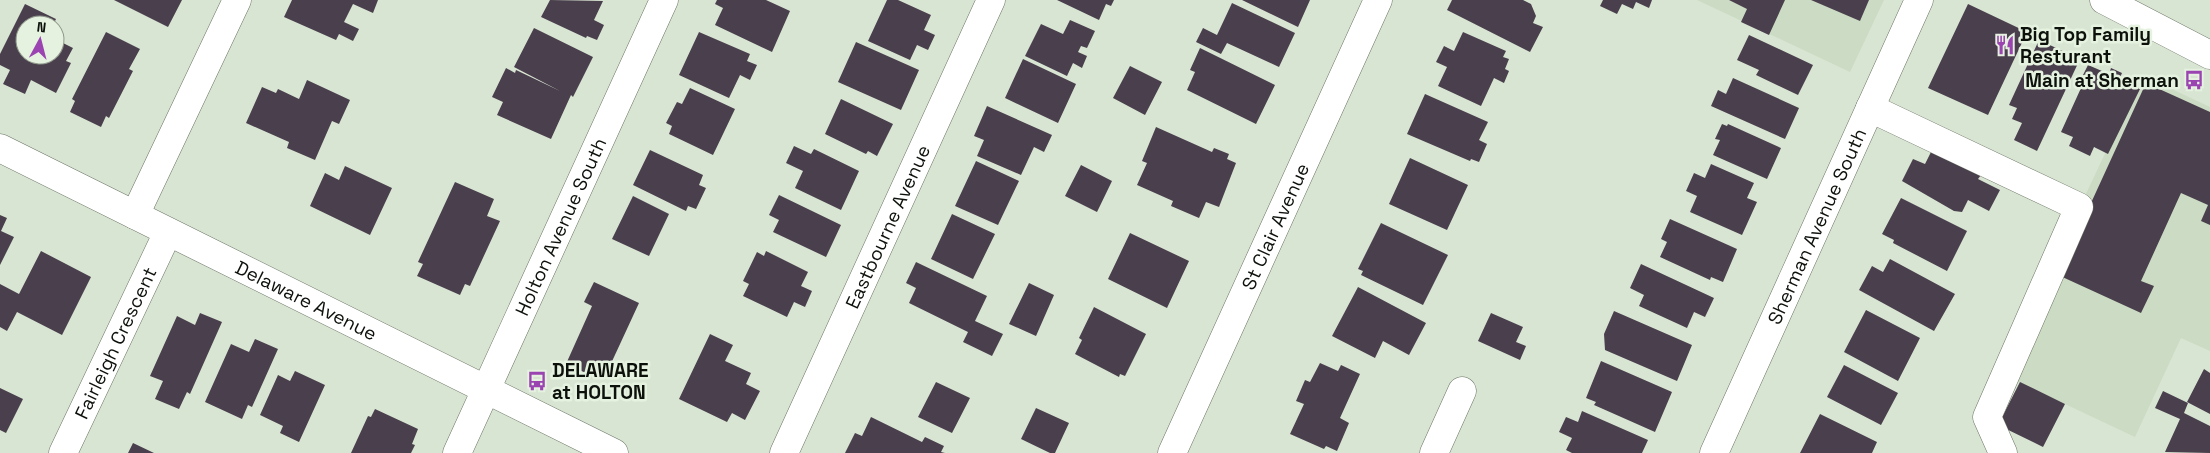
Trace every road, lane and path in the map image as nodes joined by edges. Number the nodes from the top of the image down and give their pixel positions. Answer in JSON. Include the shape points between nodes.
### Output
{"nodes":[{"id":1,"x":664,"y":0,"type":"edge"},
{"id":2,"x":991,"y":0,"type":"edge"},
{"id":3,"x":1378,"y":0,"type":"edge"},
{"id":4,"x":1919,"y":0,"type":"edge"},
{"id":5,"x":2104,"y":0,"type":"edge"},
{"id":6,"x":232,"y":2,"type":"edge"},
{"id":7,"x":2210,"y":55,"type":"edge"},
{"id":8,"x":1870,"y":108,"type":"junction"},
{"id":9,"x":0,"y":148,"type":"edge"},
{"id":10,"x":135,"y":216,"type":"junction"},
{"id":11,"x":168,"y":232,"type":"junction"},
{"id":12,"x":486,"y":390,"type":"junction"},
{"id":13,"x":1462,"y":391,"type":"dead end"},
{"id":14,"x":63,"y":453,"type":"edge"},
{"id":15,"x":457,"y":453,"type":"edge"},
{"id":16,"x":614,"y":453,"type":"edge"},
{"id":17,"x":784,"y":453,"type":"edge"},
{"id":18,"x":1172,"y":453,"type":"edge"},
{"id":19,"x":1434,"y":453,"type":"edge"},
{"id":20,"x":1714,"y":453,"type":"edge"},
{"id":21,"x":2004,"y":453,"type":"edge"}],
"edges":[{"from":1,"to":12,"type":"street","name":"Holton Avenue South"},
{"from":2,"to":17,"type":"street","name":"Eastbourne Avenue"},
{"from":3,"to":18,"type":"street","name":"St Clair Avenue"},
{"from":4,"to":8,"type":"street","name":"Sherman Avenue South"},
{"from":5,"to":7,"type":"street"},
{"from":6,"to":10,"type":"street"},
{"from":8,"to":20,"type":"street","name":"Sherman Avenue South"},
{"from":8,"to":21,"type":"street","via":[[2079,207],[1987,417]]},
{"from":9,"to":10,"type":"street","name":"Delaware Avenue"},
{"from":10,"to":11,"type":"street","name":"Delaware Avenue"},
{"from":11,"to":12,"type":"street","name":"Delaware Avenue"},
{"from":11,"to":14,"type":"street","name":"Fairleigh Crescent"},
{"from":12,"to":15,"type":"street","name":"Holton Avenue South"},
{"from":12,"to":16,"type":"street","name":"Delaware Avenue"},
{"from":13,"to":19,"type":"street"}]}
